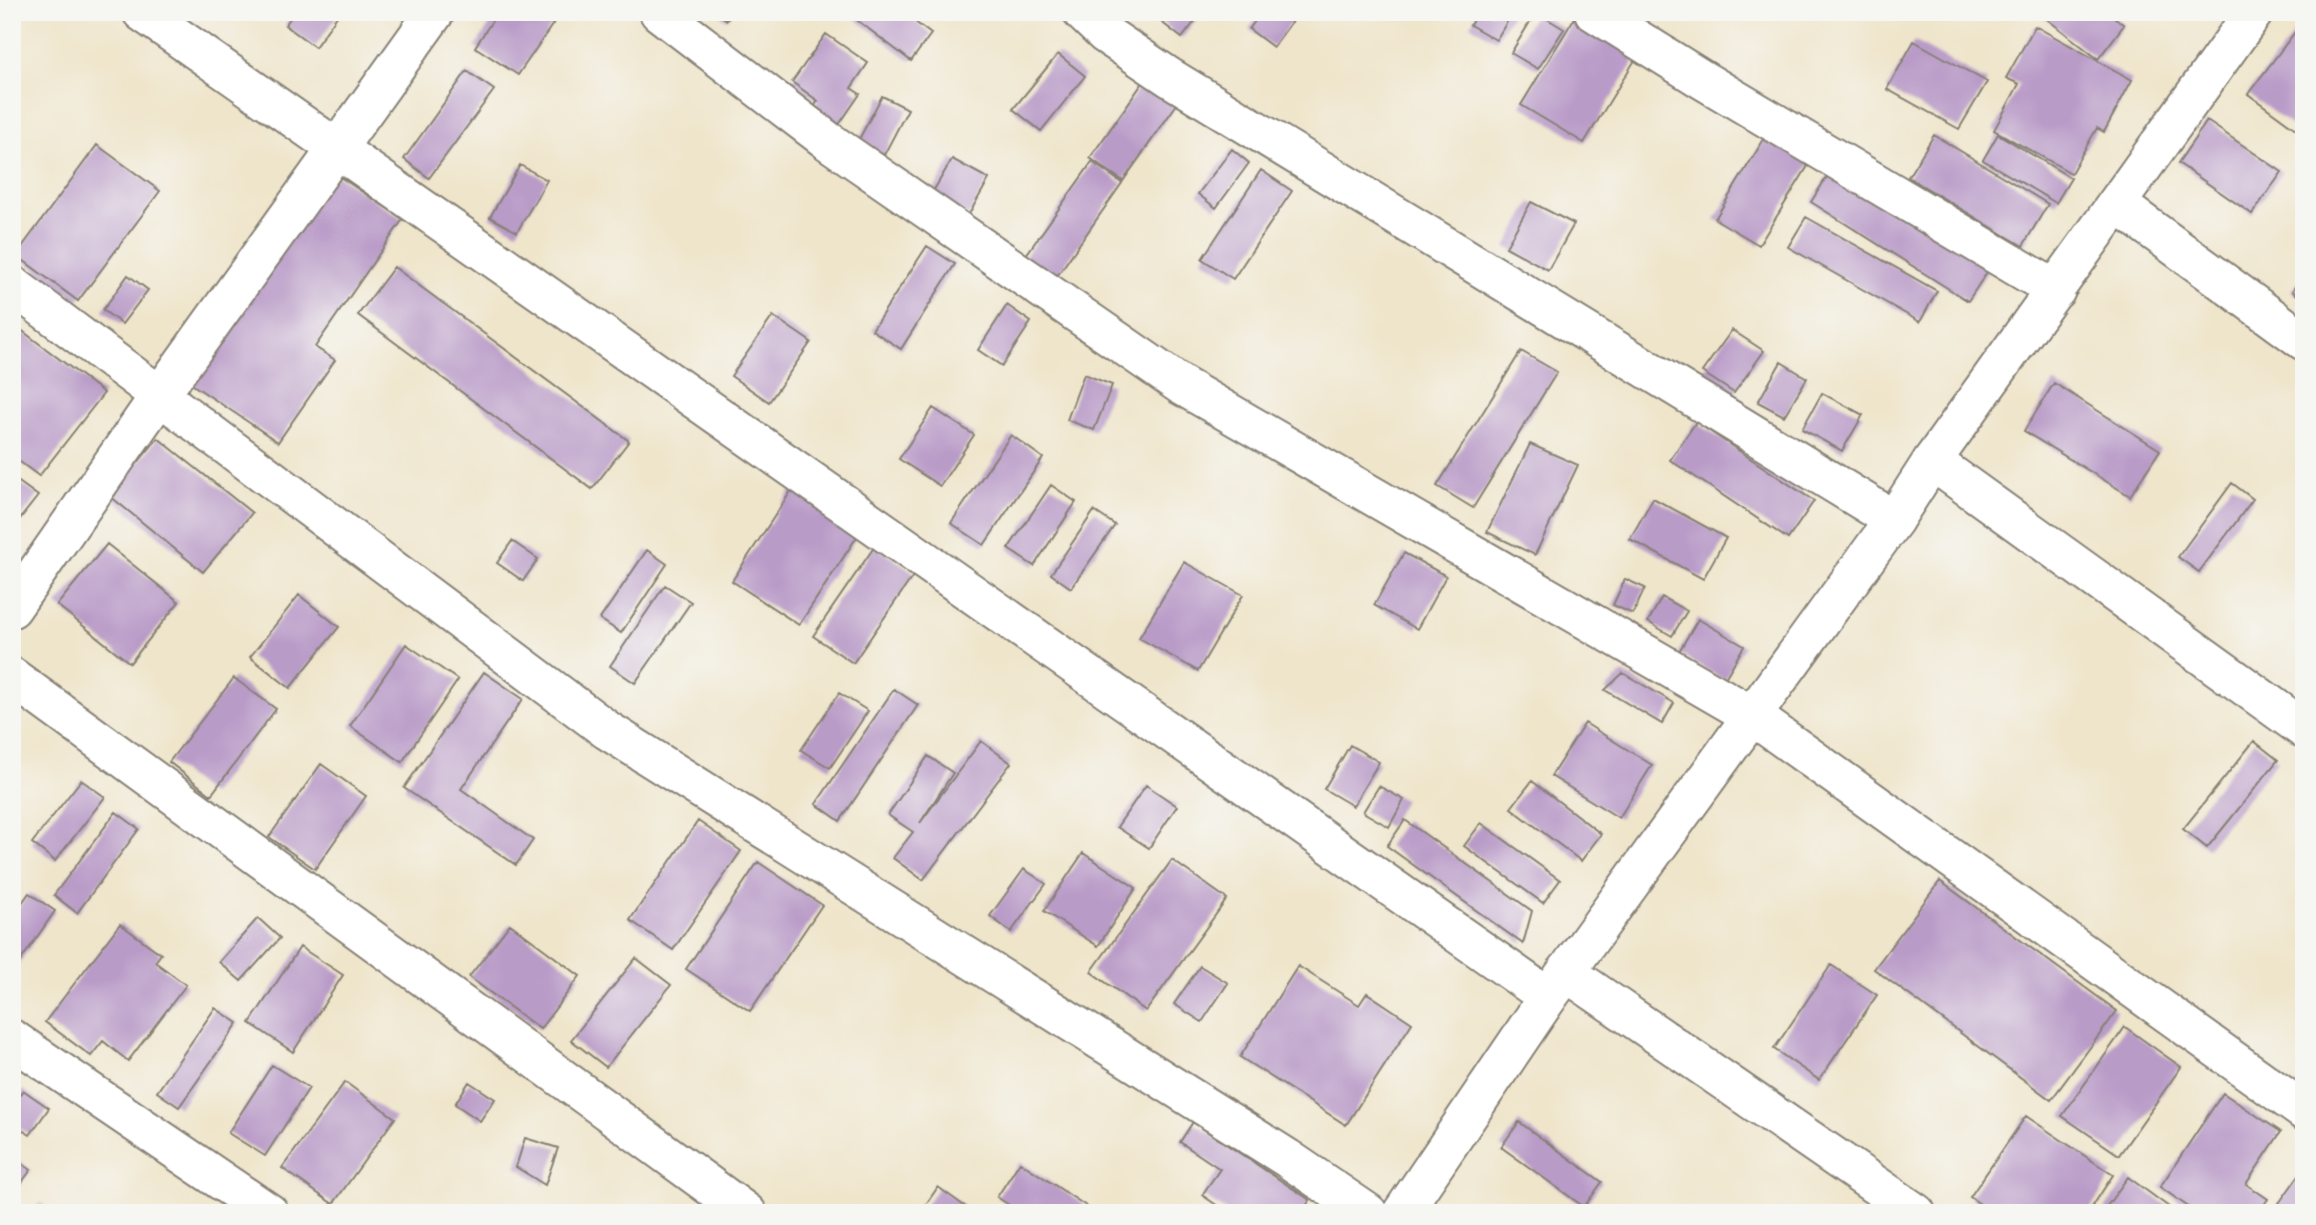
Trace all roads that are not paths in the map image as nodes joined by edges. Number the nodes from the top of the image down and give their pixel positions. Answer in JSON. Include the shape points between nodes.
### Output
{"nodes":[{"id":1,"x":142,"y":12,"type":"edge"},
{"id":2,"x":435,"y":12,"type":"edge"},
{"id":3,"x":659,"y":12,"type":"edge"},
{"id":4,"x":1082,"y":12,"type":"edge"},
{"id":5,"x":1594,"y":12,"type":"edge"},
{"id":6,"x":2254,"y":12,"type":"edge"},
{"id":7,"x":337,"y":149,"type":"junction"},
{"id":8,"x":2117,"y":204,"type":"junction"},
{"id":9,"x":12,"y":285,"type":"edge"},
{"id":10,"x":2056,"y":290,"type":"junction"},
{"id":11,"x":2304,"y":341,"type":"edge"},
{"id":12,"x":160,"y":395,"type":"junction"},
{"id":13,"x":1932,"y":461,"type":"junction"},
{"id":14,"x":1894,"y":520,"type":"junction"},
{"id":15,"x":12,"y":608,"type":"edge"},
{"id":16,"x":12,"y":677,"type":"edge"},
{"id":17,"x":1751,"y":715,"type":"junction"},
{"id":18,"x":2304,"y":729,"type":"edge"},
{"id":19,"x":1557,"y":985,"type":"junction"},
{"id":20,"x":12,"y":1039,"type":"edge"},
{"id":21,"x":2304,"y":1111,"type":"edge"},
{"id":22,"x":268,"y":1213,"type":"edge"},
{"id":23,"x":747,"y":1213,"type":"edge"},
{"id":24,"x":1368,"y":1213,"type":"edge"},
{"id":25,"x":1402,"y":1213,"type":"edge"},
{"id":26,"x":1916,"y":1213,"type":"edge"}],
"edges":[{"from":1,"to":7,"type":"street"},
{"from":2,"to":7,"type":"street"},
{"from":3,"to":17,"type":"street","via":[[828,141],[1181,385]]},
{"from":4,"to":14,"type":"street","via":[[1105,34],[1168,77]]},
{"from":5,"to":10,"type":"street"},
{"from":6,"to":8,"type":"street"},
{"from":7,"to":12,"type":"street"},
{"from":7,"to":19,"type":"street"},
{"from":8,"to":10,"type":"street"},
{"from":8,"to":11,"type":"street"},
{"from":9,"to":12,"type":"street"},
{"from":10,"to":13,"type":"street"},
{"from":12,"to":15,"type":"street"},
{"from":12,"to":24,"type":"street","via":[[607,730]]},
{"from":13,"to":14,"type":"street"},
{"from":13,"to":18,"type":"street"},
{"from":14,"to":17,"type":"street"},
{"from":16,"to":23,"type":"street"},
{"from":17,"to":19,"type":"street"},
{"from":17,"to":21,"type":"street"},
{"from":19,"to":25,"type":"street"},
{"from":19,"to":26,"type":"street"},
{"from":20,"to":22,"type":"street"}]}
